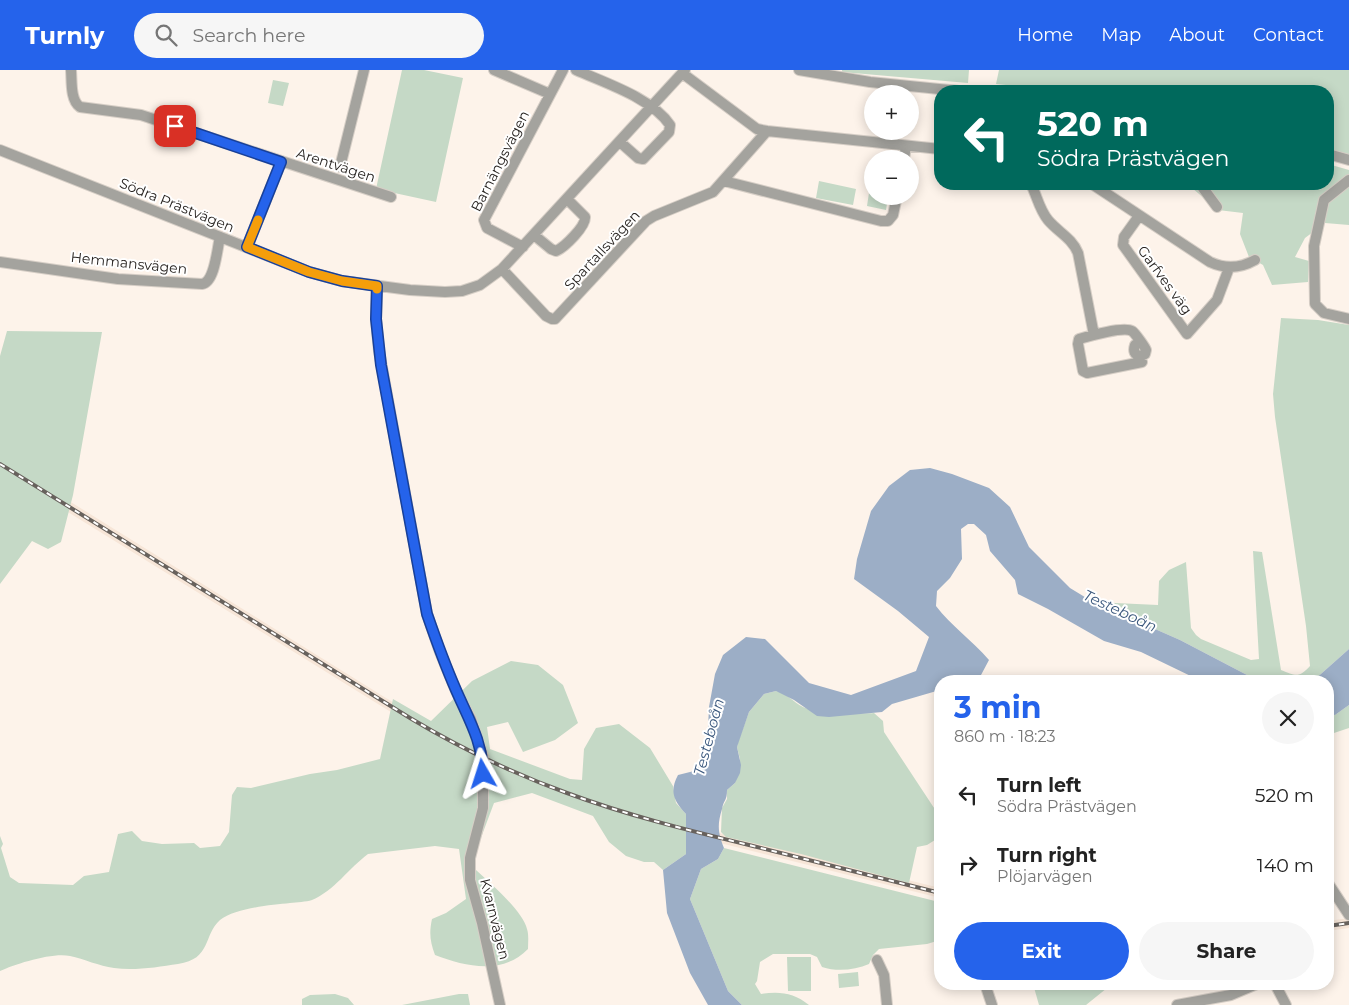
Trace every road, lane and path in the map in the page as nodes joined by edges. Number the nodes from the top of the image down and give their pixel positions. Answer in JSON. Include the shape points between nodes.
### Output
{"nodes":[{"id":1,"x":71,"y":70,"type":"edge"},
{"id":2,"x":364,"y":70,"type":"edge"},
{"id":3,"x":494,"y":70,"type":"edge"},
{"id":4,"x":563,"y":70,"type":"edge"},
{"id":5,"x":576,"y":70,"type":"edge"},
{"id":6,"x":799,"y":70,"type":"edge"},
{"id":7,"x":684,"y":72,"type":"edge"},
{"id":8,"x":835,"y":73,"type":"edge"},
{"id":9,"x":934,"y":87,"type":"edge"},
{"id":10,"x":550,"y":94,"type":"junction"},
{"id":11,"x":651,"y":107,"type":"junction"},
{"id":12,"x":767,"y":132,"type":"junction"},
{"id":13,"x":620,"y":142,"type":"junction"},
{"id":14,"x":906,"y":146,"type":"junction"},
{"id":15,"x":934,"y":148,"type":"edge"},
{"id":16,"x":0,"y":150,"type":"edge"},
{"id":17,"x":905,"y":150,"type":"edge"},
{"id":18,"x":1334,"y":156,"type":"edge"},
{"id":19,"x":1349,"y":160,"type":"edge"},
{"id":20,"x":281,"y":162,"type":"junction"},
{"id":21,"x":340,"y":166,"type":"dead end"},
{"id":22,"x":1349,"y":180,"type":"edge"},
{"id":23,"x":724,"y":181,"type":"junction"},
{"id":24,"x":1033,"y":190,"type":"edge"},
{"id":25,"x":1106,"y":190,"type":"edge"},
{"id":26,"x":1204,"y":190,"type":"edge"},
{"id":27,"x":391,"y":197,"type":"dead end"},
{"id":28,"x":567,"y":199,"type":"junction"},
{"id":29,"x":895,"y":205,"type":"edge"},
{"id":30,"x":1217,"y":207,"type":"dead end"},
{"id":31,"x":1139,"y":216,"type":"junction"},
{"id":32,"x":534,"y":235,"type":"junction"},
{"id":33,"x":220,"y":237,"type":"junction"},
{"id":34,"x":247,"y":247,"type":"junction"},
{"id":35,"x":523,"y":247,"type":"junction"},
{"id":36,"x":1255,"y":260,"type":"dead end"},
{"id":37,"x":0,"y":262,"type":"edge"},
{"id":38,"x":1229,"y":268,"type":"junction"},
{"id":39,"x":502,"y":269,"type":"junction"},
{"id":40,"x":377,"y":286,"type":"junction"},
{"id":41,"x":1349,"y":319,"type":"edge"},
{"id":42,"x":1094,"y":335,"type":"junction"},
{"id":43,"x":1140,"y":342,"type":"dead end"},
{"id":44,"x":1142,"y":362,"type":"dead end"},
{"id":45,"x":1334,"y":892,"type":"edge"},
{"id":46,"x":1348,"y":912,"type":"edge"},
{"id":47,"x":877,"y":960,"type":"dead end"},
{"id":48,"x":987,"y":990,"type":"edge"},
{"id":49,"x":1243,"y":990,"type":"edge"},
{"id":50,"x":1278,"y":990,"type":"edge"},
{"id":51,"x":500,"y":1005,"type":"edge"},
{"id":52,"x":887,"y":1005,"type":"edge"},
{"id":53,"x":992,"y":1005,"type":"edge"},
{"id":54,"x":1177,"y":1005,"type":"edge"},
{"id":55,"x":1286,"y":1005,"type":"edge"}],
"edges":[{"from":1,"to":20,"type":"street","name":"Arentvägen","via":[[73,99],[80,107],[141,115]]},
{"from":2,"to":21,"type":"street"},
{"from":3,"to":10,"type":"street"},
{"from":4,"to":10,"type":"street","name":"Barnängsvägen"},
{"from":5,"to":11,"type":"street"},
{"from":6,"to":8,"type":"street"},
{"from":7,"to":11,"type":"street","name":"Södra Prästvägen"},
{"from":7,"to":12,"type":"street","via":[[753,127]]},
{"from":8,"to":9,"type":"street"},
{"from":10,"to":35,"type":"street","name":"Barnängsvägen","via":[[484,220],[487,228]]},
{"from":11,"to":13,"type":"street","name":"Södra Prästvägen"},
{"from":11,"to":13,"type":"street","via":[[669,124],[671,129],[667,134],[643,159]]},
{"from":12,"to":14,"type":"street"},
{"from":12,"to":23,"type":"street"},
{"from":13,"to":28,"type":"street","name":"Södra Prästvägen"},
{"from":14,"to":15,"type":"street"},
{"from":14,"to":17,"type":"street"},
{"from":16,"to":33,"type":"street","name":"Södra Prästvägen"},
{"from":18,"to":19,"type":"street"},
{"from":20,"to":27,"type":"street","name":"Arentvägen"},
{"from":20,"to":34,"type":"street"},
{"from":22,"to":41,"type":"street","via":[[1324,200],[1314,259],[1315,304],[1327,315]]},
{"from":23,"to":29,"type":"street","via":[[881,221],[893,215]]},
{"from":23,"to":39,"type":"street","name":"Spartallsvägen","via":[[713,192],[646,221],[555,319],[546,316]]},
{"from":24,"to":42,"type":"street","via":[[1044,215],[1071,241],[1078,253]]},
{"from":25,"to":31,"type":"street"},
{"from":26,"to":30,"type":"street"},
{"from":28,"to":32,"type":"street","name":"Södra Prästvägen"},
{"from":28,"to":32,"type":"street","via":[[585,217],[582,226],[556,251]]},
{"from":31,"to":38,"type":"street","via":[[1200,257]]},
{"from":31,"to":38,"type":"street","name":"Garfves väg","via":[[1124,237],[1123,245],[1185,337],[1217,300]]},
{"from":32,"to":35,"type":"street","name":"Södra Prästvägen"},
{"from":33,"to":34,"type":"street","name":"Södra Prästvägen"},
{"from":33,"to":37,"type":"street","name":"Hemmansvägen","via":[[212,275],[208,282],[202,284],[118,279]]},
{"from":34,"to":40,"type":"street","name":"Södra Prästvägen","via":[[309,272]]},
{"from":35,"to":39,"type":"street","name":"Södra Prästvägen"},
{"from":36,"to":38,"type":"street"},
{"from":39,"to":40,"type":"street","name":"Södra Prästvägen","via":[[485,282],[462,291],[432,292]]},
{"from":40,"to":51,"type":"street","name":"Kvarnvägen","via":[[376,319],[383,378],[427,614],[456,691],[471,719],[483,757],[482,808],[470,858],[470,880]]},
{"from":42,"to":43,"type":"street","via":[[1125,329],[1132,331]]},
{"from":42,"to":44,"type":"street","via":[[1079,339],[1083,371],[1087,373]]},
{"from":45,"to":46,"type":"street"},
{"from":47,"to":52,"type":"street","via":[[884,975]]},
{"from":48,"to":53,"type":"street"},
{"from":49,"to":54,"type":"street"},
{"from":50,"to":55,"type":"street"}]}
